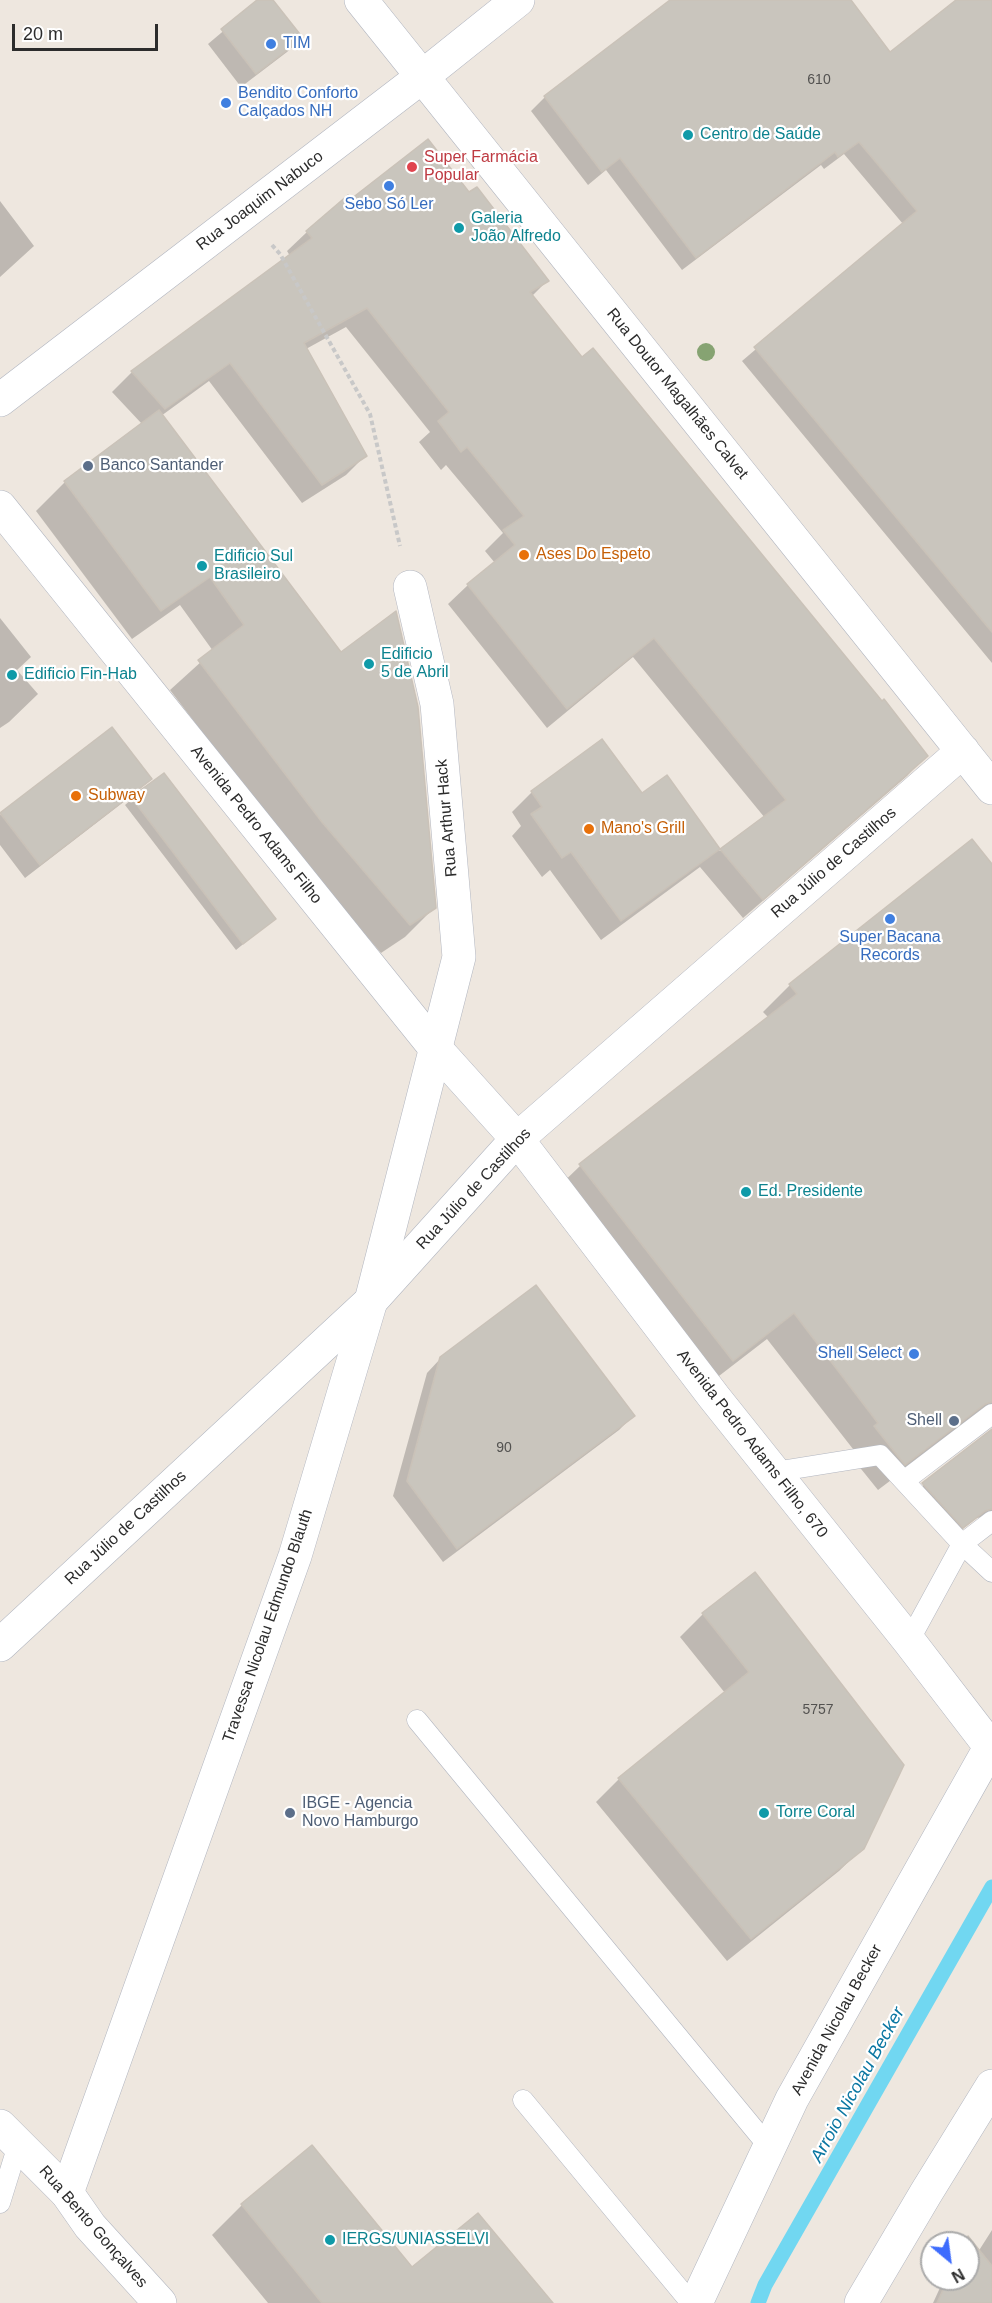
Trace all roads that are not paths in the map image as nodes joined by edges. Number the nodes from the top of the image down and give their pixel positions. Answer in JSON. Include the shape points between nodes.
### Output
{"nodes":[{"id":1,"x":361,"y":0,"type":"edge"},
{"id":2,"x":518,"y":0,"type":"edge"},
{"id":3,"x":423,"y":76,"type":"junction"},
{"id":4,"x":0,"y":400,"type":"edge"},
{"id":5,"x":0,"y":507,"type":"edge"},
{"id":6,"x":410,"y":587,"type":"road end"},
{"id":7,"x":963,"y":751,"type":"junction"},
{"id":8,"x":992,"y":788,"type":"edge"},
{"id":9,"x":436,"y":1049,"type":"junction"},
{"id":10,"x":517,"y":1139,"type":"junction"},
{"id":11,"x":371,"y":1300,"type":"junction"},
{"id":12,"x":992,"y":1414,"type":"edge"},
{"id":13,"x":774,"y":1473,"type":"junction"},
{"id":14,"x":904,"y":1481,"type":"junction"},
{"id":15,"x":992,"y":1521,"type":"edge"},
{"id":16,"x":962,"y":1544,"type":"junction"},
{"id":17,"x":992,"y":1572,"type":"edge"},
{"id":18,"x":909,"y":1641,"type":"junction"},
{"id":19,"x":0,"y":1645,"type":"edge"},
{"id":20,"x":417,"y":1720,"type":"dead end"},
{"id":21,"x":991,"y":1747,"type":"edge"},
{"id":22,"x":992,"y":2086,"type":"edge"},
{"id":23,"x":523,"y":2100,"type":"dead end"},
{"id":24,"x":9,"y":2135,"type":"edge"},
{"id":25,"x":769,"y":2147,"type":"junction"},
{"id":26,"x":67,"y":2193,"type":"junction"},
{"id":27,"x":0,"y":2203,"type":"edge"},
{"id":28,"x":160,"y":2303,"type":"edge"},
{"id":29,"x":693,"y":2303,"type":"edge"},
{"id":30,"x":861,"y":2303,"type":"edge"}],
"edges":[{"from":1,"to":3,"type":"street","name":"Rua Doutor Magalhães Calvet"},
{"from":2,"to":3,"type":"street","name":"Rua Joaquim Nabuco"},
{"from":3,"to":4,"type":"street","name":"Rua Joaquim Nabuco"},
{"from":3,"to":7,"type":"street","name":"Rua Doutor Magalhães Calvet"},
{"from":5,"to":9,"type":"street","name":"Avenida Pedro Adams Filho"},
{"from":6,"to":9,"type":"street","name":"Rua Arthur Hack","via":[[437,704],[459,957]]},
{"from":7,"to":8,"type":"street","name":"Rua Doutor Magalhães Calvet"},
{"from":7,"to":10,"type":"street","name":"Rua Júlio de Castilhos"},
{"from":9,"to":10,"type":"street","name":"Avenida Pedro Adams Filho"},
{"from":9,"to":11,"type":"street","name":"Travessa Nicolau Edmundo Blauth"},
{"from":10,"to":11,"type":"street","name":"Rua Júlio de Castilhos"},
{"from":10,"to":13,"type":"street","name":"Avenida Pedro Adams Filho, 670"},
{"from":11,"to":19,"type":"street","name":"Rua Júlio de Castilhos"},
{"from":11,"to":26,"type":"street","name":"Travessa Nicolau Edmundo Blauth","via":[[295,1556]]},
{"from":12,"to":14,"type":"lane"},
{"from":13,"to":14,"type":"lane","via":[[880,1455]]},
{"from":13,"to":18,"type":"street","name":"Avenida Pedro Adams Filho, 670"},
{"from":14,"to":16,"type":"lane"},
{"from":15,"to":16,"type":"lane"},
{"from":16,"to":17,"type":"lane"},
{"from":16,"to":18,"type":"lane"},
{"from":18,"to":21,"type":"street","name":"Avenida Pedro Adams Filho, 670"},
{"from":20,"to":25,"type":"lane"},
{"from":21,"to":25,"type":"street","name":"Avenida Nicolau Becker","via":[[792,2099]]},
{"from":22,"to":30,"type":"street"},
{"from":23,"to":29,"type":"lane"},
{"from":24,"to":26,"type":"street","name":"Rua Bento Gonçalves"},
{"from":24,"to":27,"type":"lane"},
{"from":25,"to":29,"type":"street","name":"Avenida Nicolau Becker"},
{"from":26,"to":28,"type":"street","name":"Rua Bento Gonçalves","via":[[90,2226]]}]}
